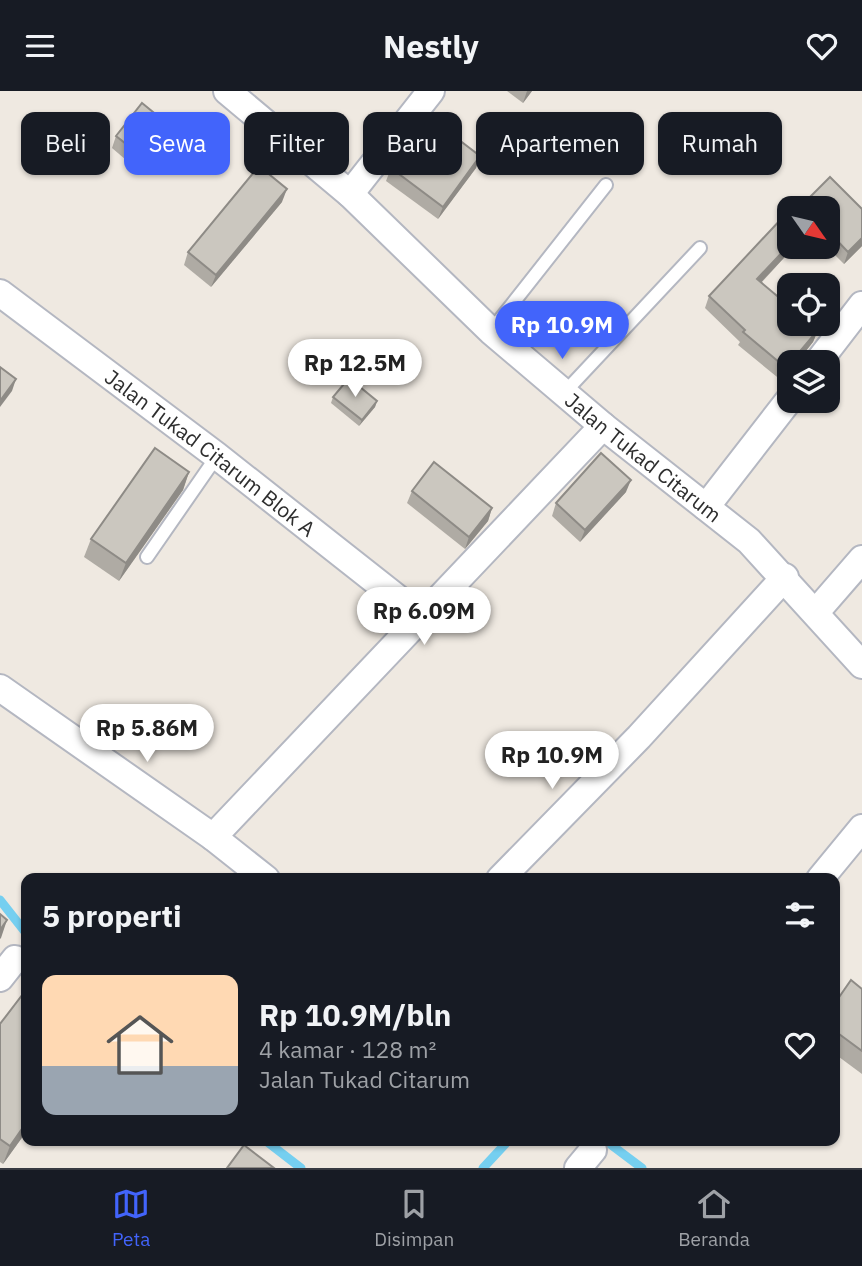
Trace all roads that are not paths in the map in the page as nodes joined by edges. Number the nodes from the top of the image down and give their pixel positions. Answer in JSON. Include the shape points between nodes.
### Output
{"nodes":[{"id":1,"x":226,"y":91,"type":"edge"},
{"id":2,"x":431,"y":91,"type":"edge"},
{"id":3,"x":606,"y":185,"type":"dead end"},
{"id":4,"x":351,"y":194,"type":"junction"},
{"id":5,"x":700,"y":248,"type":"dead end"},
{"id":6,"x":0,"y":293,"type":"edge"},
{"id":7,"x":862,"y":306,"type":"edge"},
{"id":8,"x":491,"y":331,"type":"junction"},
{"id":9,"x":827,"y":350,"type":"edge"},
{"id":10,"x":564,"y":393,"type":"junction"},
{"id":11,"x":779,"y":413,"type":"edge"},
{"id":12,"x":603,"y":426,"type":"junction"},
{"id":13,"x":217,"y":456,"type":"junction"},
{"id":14,"x":706,"y":507,"type":"junction"},
{"id":15,"x":147,"y":557,"type":"edge"},
{"id":16,"x":862,"y":559,"type":"edge"},
{"id":17,"x":785,"y":577,"type":"junction"},
{"id":18,"x":817,"y":612,"type":"junction"},
{"id":19,"x":420,"y":616,"type":"junction"},
{"id":20,"x":862,"y":664,"type":"edge"},
{"id":21,"x":0,"y":688,"type":"edge"},
{"id":22,"x":862,"y":828,"type":"edge"},
{"id":23,"x":213,"y":837,"type":"junction"},
{"id":24,"x":258,"y":873,"type":"edge"},
{"id":25,"x":506,"y":873,"type":"edge"},
{"id":26,"x":825,"y":873,"type":"edge"}],
"edges":[{"from":1,"to":4,"type":"street","name":"Jalan Tukad Citarum"},
{"from":2,"to":4,"type":"street"},
{"from":3,"to":8,"type":"lane"},
{"from":4,"to":8,"type":"street","name":"Jalan Tukad Citarum"},
{"from":5,"to":10,"type":"lane"},
{"from":6,"to":13,"type":"street","name":"Jalan Tukad Citarum Blok A"},
{"from":7,"to":9,"type":"street"},
{"from":8,"to":10,"type":"street","name":"Jalan Tukad Citarum"},
{"from":10,"to":12,"type":"street","name":"Jalan Tukad Citarum"},
{"from":11,"to":14,"type":"street"},
{"from":12,"to":14,"type":"street","name":"Jalan Tukad Citarum"},
{"from":12,"to":19,"type":"street"},
{"from":13,"to":15,"type":"lane"},
{"from":13,"to":19,"type":"street","name":"Jalan Tukad Citarum Blok A"},
{"from":14,"to":17,"type":"street","name":"Jalan Tukad Citarum"},
{"from":16,"to":18,"type":"street"},
{"from":17,"to":18,"type":"street","name":"Jalan Tukad Citarum"},
{"from":17,"to":25,"type":"street","via":[[639,737]]},
{"from":18,"to":20,"type":"street","name":"Jalan Tukad Citarum"},
{"from":19,"to":23,"type":"street"},
{"from":21,"to":23,"type":"street"},
{"from":22,"to":26,"type":"street"},
{"from":23,"to":24,"type":"street"}]}
